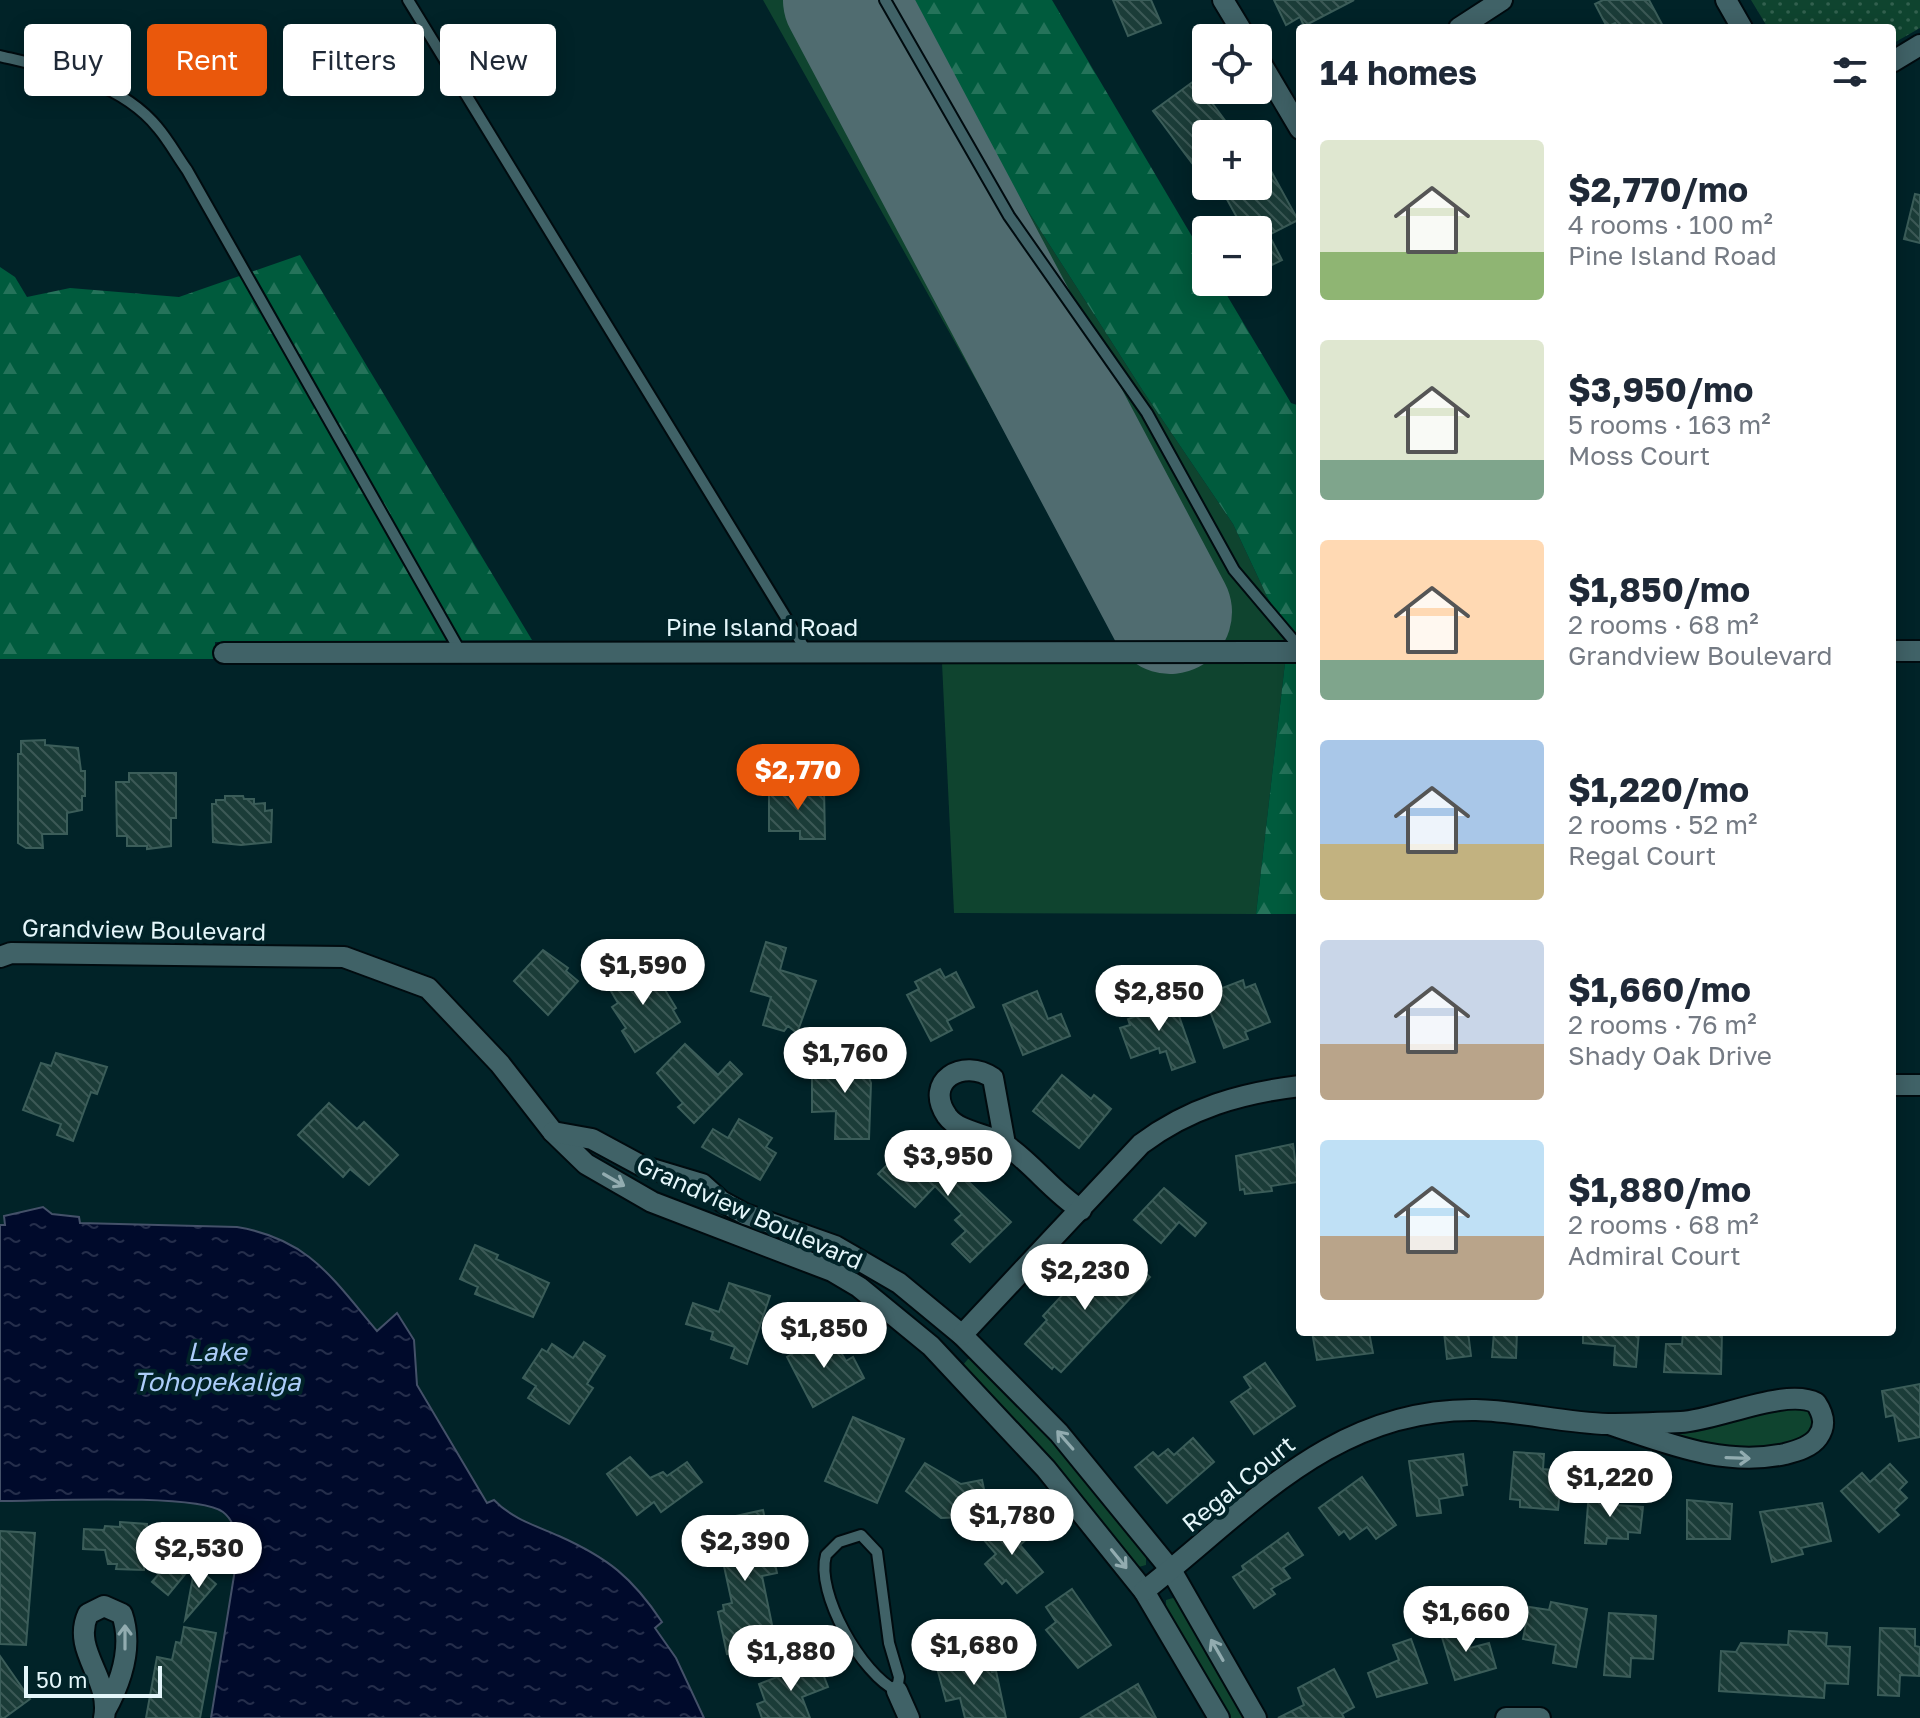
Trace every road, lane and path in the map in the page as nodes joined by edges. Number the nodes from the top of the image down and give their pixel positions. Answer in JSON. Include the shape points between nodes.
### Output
{"nodes":[{"id":1,"x":408,"y":0,"type":"edge"},
{"id":2,"x":885,"y":0,"type":"edge"},
{"id":3,"x":1223,"y":0,"type":"edge"},
{"id":4,"x":1502,"y":0,"type":"edge"},
{"id":5,"x":1726,"y":0,"type":"edge"},
{"id":6,"x":1238,"y":24,"type":"edge"},
{"id":7,"x":1465,"y":24,"type":"edge"},
{"id":8,"x":1740,"y":24,"type":"edge"},
{"id":9,"x":1920,"y":45,"type":"edge"},
{"id":10,"x":0,"y":56,"type":"edge"},
{"id":11,"x":1896,"y":60,"type":"edge"},
{"id":12,"x":1272,"y":82,"type":"edge"},
{"id":13,"x":1296,"y":122,"type":"edge"},
{"id":14,"x":1296,"y":645,"type":"edge"},
{"id":15,"x":1296,"y":650,"type":"edge"},
{"id":16,"x":460,"y":651,"type":"junction"},
{"id":17,"x":1896,"y":651,"type":"edge"},
{"id":18,"x":1920,"y":651,"type":"edge"},
{"id":19,"x":807,"y":652,"type":"junction"},
{"id":20,"x":224,"y":653,"type":"dead end"},
{"id":21,"x":0,"y":957,"type":"edge"},
{"id":22,"x":1896,"y":1085,"type":"edge"},
{"id":23,"x":1920,"y":1085,"type":"edge"},
{"id":24,"x":1296,"y":1087,"type":"edge"},
{"id":25,"x":553,"y":1132,"type":"junction"},
{"id":26,"x":1005,"y":1144,"type":"dead end"},
{"id":27,"x":1081,"y":1210,"type":"junction"},
{"id":28,"x":962,"y":1335,"type":"junction"},
{"id":29,"x":1609,"y":1424,"type":"junction"},
{"id":30,"x":1171,"y":1570,"type":"junction"},
{"id":31,"x":1144,"y":1591,"type":"junction"},
{"id":32,"x":897,"y":1691,"type":"junction"},
{"id":33,"x":909,"y":1718,"type":"edge"},
{"id":34,"x":1219,"y":1718,"type":"edge"},
{"id":35,"x":1256,"y":1718,"type":"edge"},
{"id":36,"x":1506,"y":1718,"type":"edge"},
{"id":37,"x":1540,"y":1718,"type":"edge"}],
"edges":[{"from":1,"to":19,"type":"lane"},
{"from":2,"to":14,"type":"lane","via":[[1009,216],[1147,413],[1234,570]]},
{"from":3,"to":6,"type":"street"},
{"from":4,"to":7,"type":"street"},
{"from":5,"to":8,"type":"street"},
{"from":9,"to":11,"type":"street"},
{"from":10,"to":16,"type":"lane","via":[[104,85],[157,125]]},
{"from":12,"to":13,"type":"street"},
{"from":15,"to":19,"type":"street","name":"Pine Island Road"},
{"from":16,"to":19,"type":"street","name":"Pine Island Road"},
{"from":16,"to":20,"type":"street","name":"Pine Island Road"},
{"from":17,"to":18,"type":"street"},
{"from":21,"to":25,"type":"street","name":"Grandview Boulevard","via":[[344,957],[428,988],[500,1064]]},
{"from":22,"to":23,"type":"street"},
{"from":24,"to":27,"type":"street","via":[[1235,1097],[1165,1126],[1141,1144]]},
{"from":25,"to":28,"type":"street","name":"Grandview Boulevard","via":[[592,1139],[642,1166],[702,1184],[745,1214],[835,1246],[899,1283]]},
{"from":25,"to":31,"type":"street","name":"Grandview Boulevard","one_way":true,"via":[[586,1164],[652,1202],[805,1259],[859,1287],[938,1354],[1046,1469]]},
{"from":26,"to":27,"type":"street"},
{"from":27,"to":28,"type":"street"},
{"from":30,"to":28,"type":"street","name":"Grandview Boulevard","one_way":true,"via":[[1059,1433]]},
{"from":29,"to":29,"type":"street","name":"Regal Court","one_way":true,"via":[[1706,1456],[1736,1459],[1795,1452],[1814,1443],[1823,1420],[1816,1403],[1799,1397],[1694,1421]]},
{"from":29,"to":30,"type":"street","name":"Regal Court","via":[[1477,1410],[1420,1413],[1364,1428],[1309,1458]]},
{"from":30,"to":31,"type":"street","name":"Regal Court"},
{"from":35,"to":30,"type":"street","name":"Grandview Boulevard","one_way":true},
{"from":31,"to":34,"type":"street","name":"Grandview Boulevard"},
{"from":32,"to":32,"type":"lane","via":[[877,1552],[861,1535],[849,1536],[826,1555],[825,1579],[861,1661]]},
{"from":32,"to":33,"type":"street"},
{"from":36,"to":37,"type":"street"}]}
